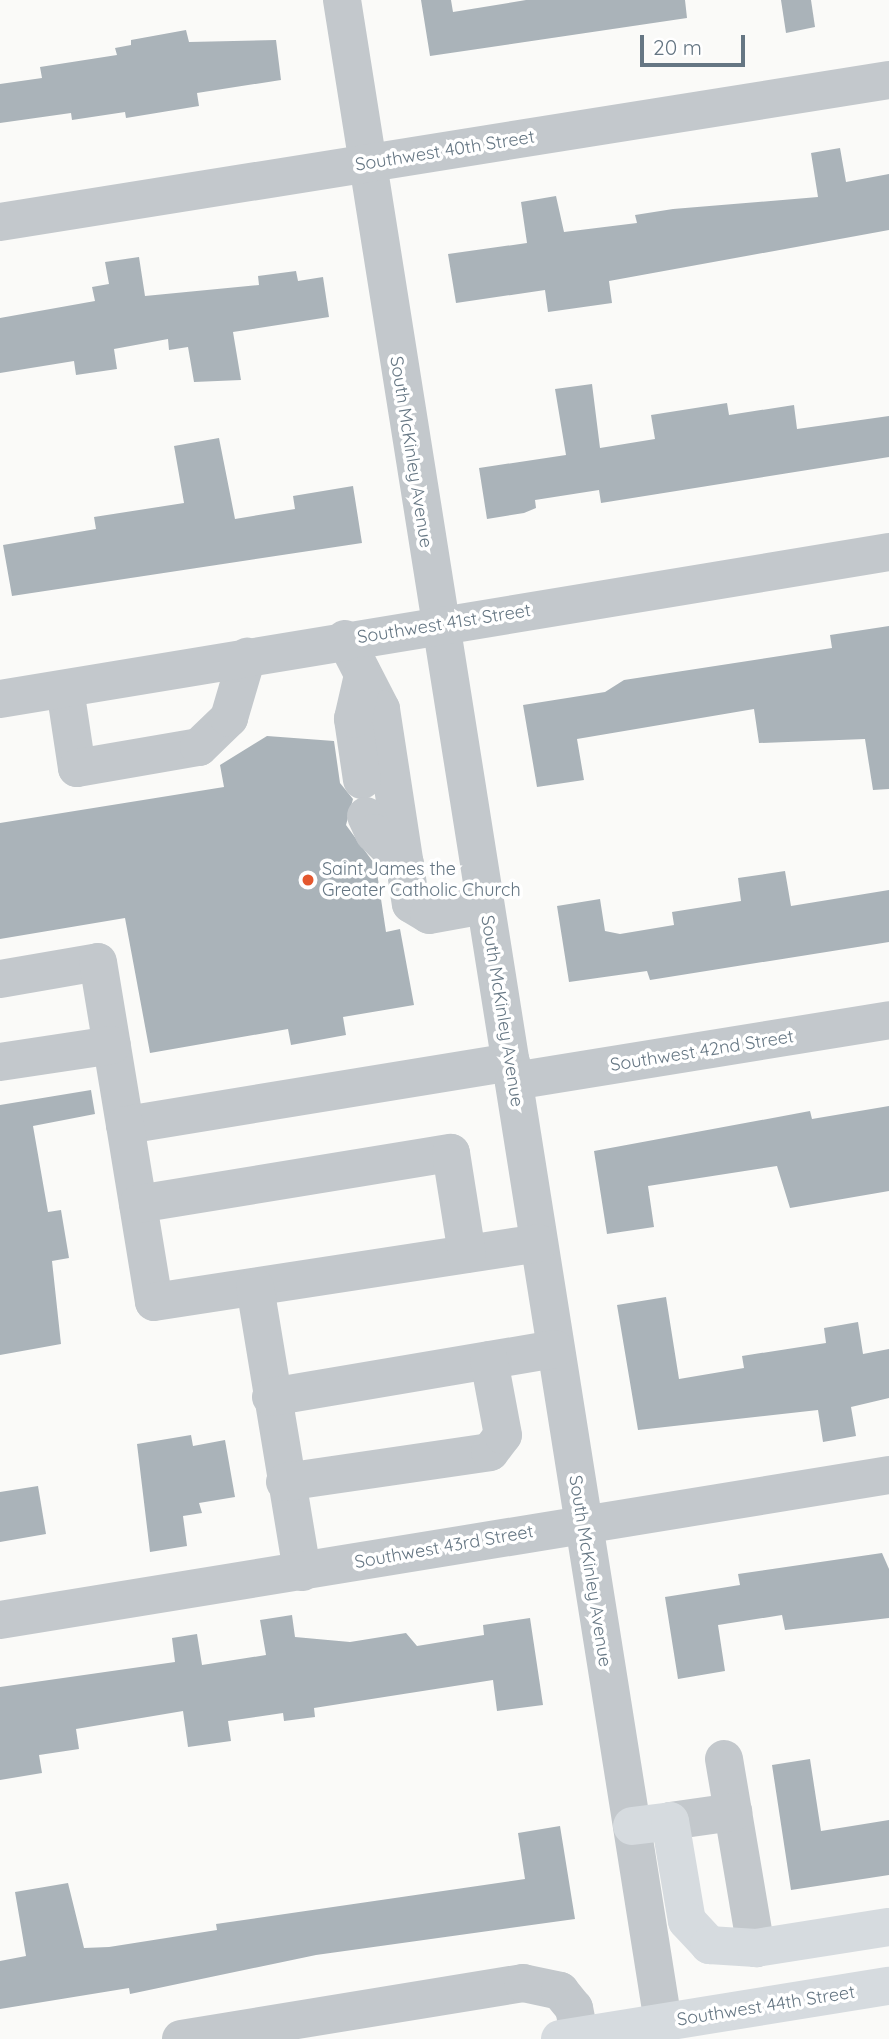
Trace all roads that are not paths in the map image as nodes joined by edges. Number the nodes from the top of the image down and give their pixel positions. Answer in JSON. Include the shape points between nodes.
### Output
{"nodes":[{"id":1,"x":342,"y":0,"type":"edge"},
{"id":2,"x":889,"y":80,"type":"edge"},
{"id":3,"x":368,"y":164,"type":"junction"},
{"id":4,"x":0,"y":222,"type":"edge"},
{"id":5,"x":889,"y":552,"type":"edge"},
{"id":6,"x":438,"y":625,"type":"junction"},
{"id":7,"x":345,"y":639,"type":"junction"},
{"id":8,"x":247,"y":657,"type":"junction"},
{"id":9,"x":363,"y":675,"type":"junction"},
{"id":10,"x":65,"y":689,"type":"junction"},
{"id":11,"x":0,"y":699,"type":"edge"},
{"id":12,"x":405,"y":864,"type":"junction"},
{"id":13,"x":484,"y":905,"type":"junction"},
{"id":14,"x":0,"y":979,"type":"edge"},
{"id":15,"x":889,"y":1020,"type":"edge"},
{"id":16,"x":112,"y":1045,"type":"junction"},
{"id":17,"x":0,"y":1062,"type":"edge"},
{"id":18,"x":512,"y":1071,"type":"junction"},
{"id":19,"x":125,"y":1125,"type":"junction"},
{"id":20,"x":138,"y":1204,"type":"junction"},
{"id":21,"x":539,"y":1243,"type":"junction"},
{"id":22,"x":467,"y":1254,"type":"junction"},
{"id":23,"x":255,"y":1287,"type":"junction"},
{"id":24,"x":555,"y":1349,"type":"junction"},
{"id":25,"x":489,"y":1360,"type":"junction"},
{"id":26,"x":271,"y":1397,"type":"junction"},
{"id":27,"x":889,"y":1475,"type":"edge"},
{"id":28,"x":285,"y":1482,"type":"junction"},
{"id":29,"x":582,"y":1524,"type":"junction"},
{"id":30,"x":302,"y":1572,"type":"junction"},
{"id":31,"x":0,"y":1620,"type":"edge"},
{"id":32,"x":724,"y":1759,"type":"dead end"},
{"id":33,"x":733,"y":1812,"type":"junction"},
{"id":34,"x":670,"y":1821,"type":"junction"},
{"id":35,"x":632,"y":1826,"type":"junction"},
{"id":36,"x":889,"y":1927,"type":"edge"},
{"id":37,"x":756,"y":1948,"type":"junction"},
{"id":38,"x":889,"y":1986,"type":"edge"},
{"id":39,"x":663,"y":2023,"type":"junction"},
{"id":40,"x":573,"y":2038,"type":"edge"},
{"id":41,"x":181,"y":2039,"type":"edge"}],
"edges":[{"from":1,"to":3,"type":"street","name":"South McKinley Avenue"},
{"from":2,"to":3,"type":"street","name":"Southwest 40th Street"},
{"from":3,"to":4,"type":"street","name":"Southwest 40th Street"},
{"from":3,"to":6,"type":"street","name":"South McKinley Avenue"},
{"from":5,"to":6,"type":"street","name":"Southwest 41st Street"},
{"from":6,"to":7,"type":"street","name":"Southwest 41st Street"},
{"from":6,"to":13,"type":"street","name":"South McKinley Avenue"},
{"from":7,"to":8,"type":"street","name":"Southwest 41st Street"},
{"from":7,"to":9,"type":"street"},
{"from":8,"to":10,"type":"street","name":"Southwest 41st Street"},
{"from":8,"to":10,"type":"street","via":[[229,718],[199,747],[77,768]]},
{"from":9,"to":12,"type":"street","via":[[381,709]]},
{"from":9,"to":12,"type":"street","via":[[353,719],[364,798],[374,833]]},
{"from":10,"to":11,"type":"street","name":"Southwest 41st Street"},
{"from":12,"to":13,"type":"street","via":[[418,912]]},
{"from":13,"to":18,"type":"street","name":"South McKinley Avenue"},
{"from":14,"to":16,"type":"street","via":[[98,962]]},
{"from":15,"to":18,"type":"street","name":"Southwest 42nd Street"},
{"from":16,"to":17,"type":"street"},
{"from":16,"to":19,"type":"street"},
{"from":18,"to":19,"type":"street","name":"Southwest 42nd Street"},
{"from":18,"to":21,"type":"street","name":"South McKinley Avenue"},
{"from":19,"to":20,"type":"street"},
{"from":20,"to":22,"type":"street","via":[[451,1153]]},
{"from":20,"to":23,"type":"street","via":[[154,1302]]},
{"from":21,"to":22,"type":"street"},
{"from":21,"to":24,"type":"street","name":"South McKinley Avenue"},
{"from":22,"to":23,"type":"street"},
{"from":23,"to":26,"type":"street"},
{"from":24,"to":25,"type":"street"},
{"from":24,"to":29,"type":"street","name":"South McKinley Avenue"},
{"from":25,"to":26,"type":"street"},
{"from":25,"to":28,"type":"street","via":[[503,1435],[490,1452]]},
{"from":26,"to":28,"type":"street"},
{"from":27,"to":29,"type":"street","name":"Southwest 43rd Street"},
{"from":28,"to":30,"type":"street"},
{"from":29,"to":30,"type":"street","name":"Southwest 43rd Street"},
{"from":29,"to":35,"type":"street","name":"South McKinley Avenue"},
{"from":30,"to":31,"type":"street","name":"Southwest 43rd Street"},
{"from":32,"to":33,"type":"street"},
{"from":33,"to":34,"type":"street"},
{"from":33,"to":37,"type":"street"},
{"from":34,"to":35,"type":"main road"},
{"from":34,"to":37,"type":"main road","via":[[687,1922],[709,1945]]},
{"from":35,"to":39,"type":"street","name":"South McKinley Avenue"},
{"from":36,"to":37,"type":"main road"},
{"from":38,"to":39,"type":"main road","name":"Southwest 44th Street"},
{"from":39,"to":40,"type":"main road","name":"Southwest 44th Street"},
{"from":40,"to":41,"type":"street","via":[[574,2008],[560,1991],[523,1983]]}]}
